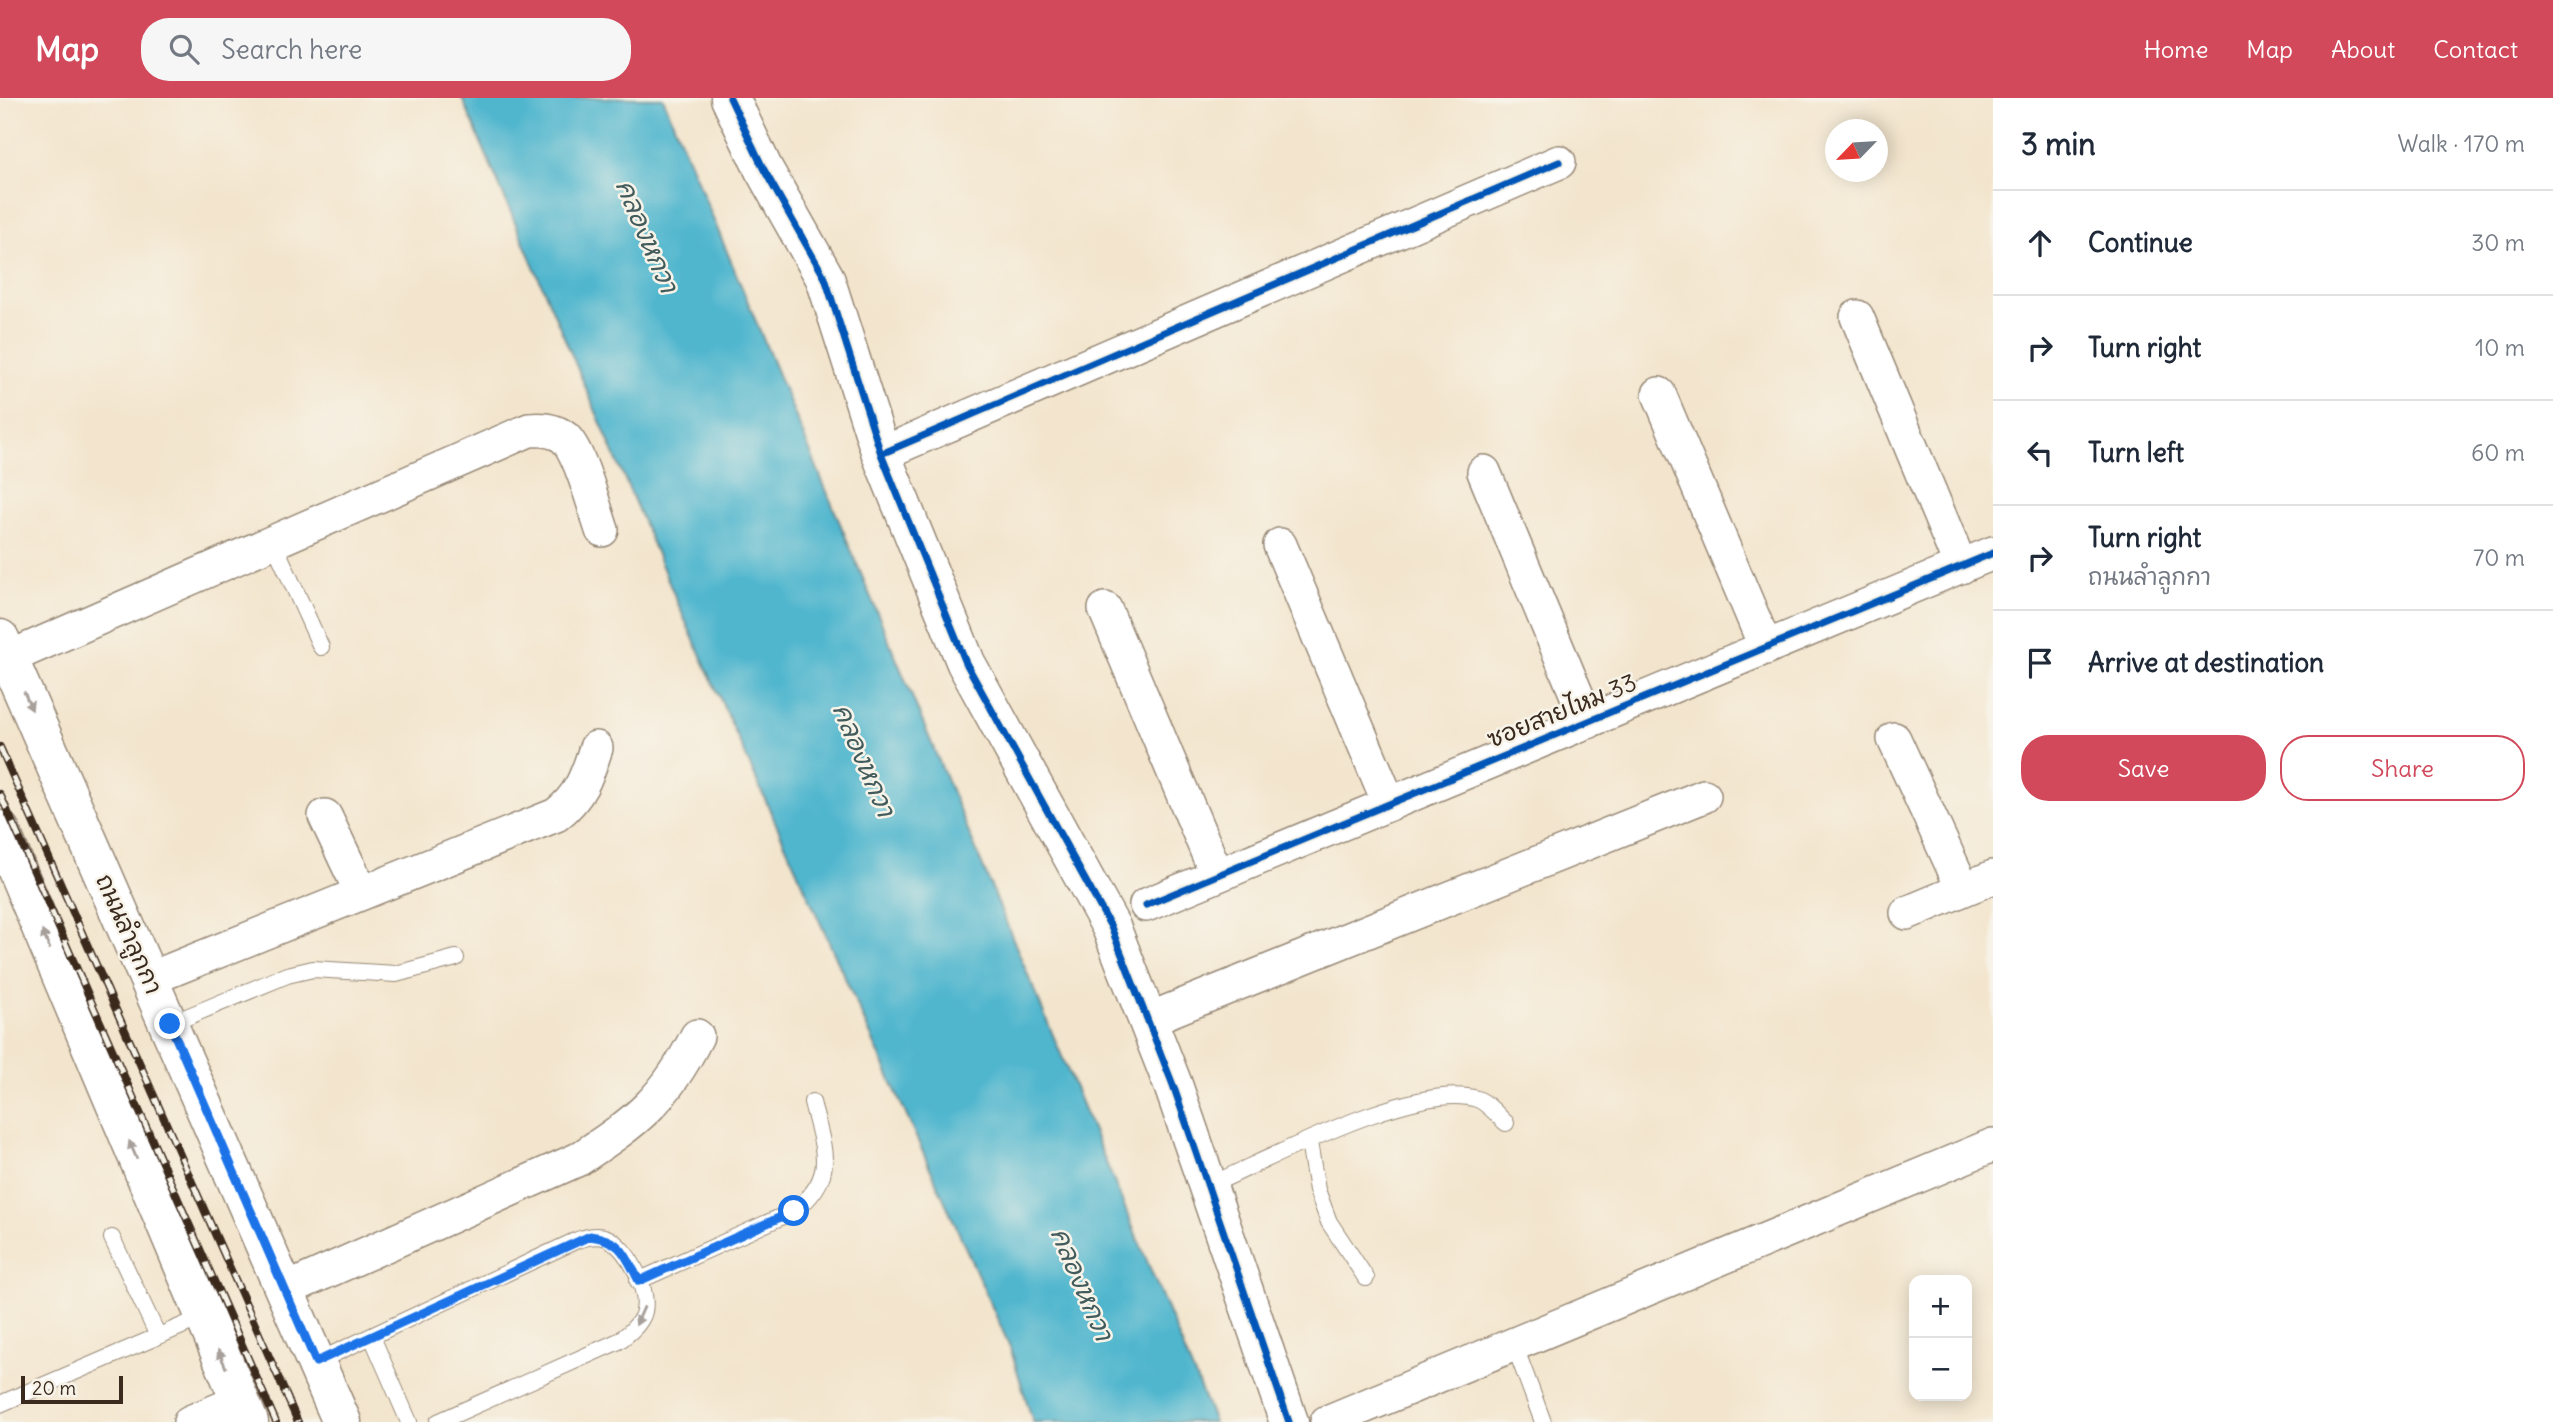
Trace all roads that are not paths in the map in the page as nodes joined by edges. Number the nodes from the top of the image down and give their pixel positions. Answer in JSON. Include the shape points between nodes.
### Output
{"nodes":[{"id":1,"x":730,"y":98,"type":"edge"},
{"id":2,"x":1559,"y":162,"type":"dead end"},
{"id":3,"x":1857,"y":317,"type":"dead end"},
{"id":4,"x":1659,"y":394,"type":"dead end"},
{"id":5,"x":881,"y":454,"type":"junction"},
{"id":6,"x":1484,"y":472,"type":"dead end"},
{"id":7,"x":602,"y":530,"type":"dead end"},
{"id":8,"x":273,"y":541,"type":"junction"},
{"id":9,"x":1280,"y":545,"type":"dead end"},
{"id":10,"x":1993,"y":553,"type":"edge"},
{"id":11,"x":1961,"y":567,"type":"junction"},
{"id":12,"x":1105,"y":609,"type":"dead end"},
{"id":13,"x":321,"y":647,"type":"dead end"},
{"id":14,"x":1766,"y":648,"type":"junction"},
{"id":15,"x":4,"y":649,"type":"edge"},
{"id":16,"x":1588,"y":722,"type":"junction"},
{"id":17,"x":1894,"y":739,"type":"dead end"},
{"id":18,"x":596,"y":748,"type":"dead end"},
{"id":19,"x":1704,"y":796,"type":"dead end"},
{"id":20,"x":1389,"y":803,"type":"junction"},
{"id":21,"x":325,"y":816,"type":"dead end"},
{"id":22,"x":2,"y":841,"type":"edge"},
{"id":23,"x":1217,"y":875,"type":"junction"},
{"id":24,"x":1993,"y":877,"type":"edge"},
{"id":25,"x":1963,"y":890,"type":"junction"},
{"id":26,"x":361,"y":892,"type":"junction"},
{"id":27,"x":1146,"y":905,"type":"dead end"},
{"id":28,"x":1907,"y":913,"type":"dead end"},
{"id":29,"x":456,"y":958,"type":"dead end"},
{"id":30,"x":149,"y":979,"type":"junction"},
{"id":31,"x":1147,"y":1020,"type":"junction"},
{"id":32,"x":170,"y":1024,"type":"junction"},
{"id":33,"x":697,"y":1036,"type":"dead end"},
{"id":34,"x":812,"y":1102,"type":"dead end"},
{"id":35,"x":1506,"y":1122,"type":"dead end"},
{"id":36,"x":1309,"y":1142,"type":"junction"},
{"id":37,"x":1993,"y":1145,"type":"edge"},
{"id":38,"x":1206,"y":1187,"type":"junction"},
{"id":39,"x":112,"y":1238,"type":"dead end"},
{"id":40,"x":1366,"y":1278,"type":"dead end"},
{"id":41,"x":639,"y":1281,"type":"junction"},
{"id":42,"x":285,"y":1290,"type":"junction"},
{"id":43,"x":203,"y":1317,"type":"junction"},
{"id":44,"x":158,"y":1336,"type":"junction"},
{"id":45,"x":372,"y":1337,"type":"junction"},
{"id":46,"x":1514,"y":1344,"type":"junction"},
{"id":47,"x":316,"y":1362,"type":"junction"},
{"id":48,"x":0,"y":1404,"type":"edge"},
{"id":49,"x":244,"y":1411,"type":"edge"},
{"id":50,"x":190,"y":1422,"type":"edge"},
{"id":51,"x":342,"y":1422,"type":"edge"},
{"id":52,"x":409,"y":1422,"type":"edge"},
{"id":53,"x":438,"y":1422,"type":"edge"},
{"id":54,"x":1289,"y":1422,"type":"edge"},
{"id":55,"x":1327,"y":1422,"type":"edge"},
{"id":56,"x":1543,"y":1422,"type":"edge"}],
"edges":[{"from":1,"to":5,"type":"main road","via":[[825,278]]},
{"from":2,"to":5,"type":"street"},
{"from":3,"to":11,"type":"street"},
{"from":4,"to":14,"type":"street"},
{"from":5,"to":31,"type":"main road","via":[[966,663],[1111,927]]},
{"from":6,"to":16,"type":"street"},
{"from":7,"to":8,"type":"street","via":[[570,448],[565,439],[547,429],[529,430]]},
{"from":8,"to":13,"type":"lane"},
{"from":8,"to":15,"type":"street"},
{"from":9,"to":20,"type":"street"},
{"from":10,"to":11,"type":"street","name":"ซอยสายไหม 33"},
{"from":11,"to":14,"type":"street","name":"ซอยสายไหม 33"},
{"from":12,"to":23,"type":"street"},
{"from":14,"to":16,"type":"street","name":"ซอยสายไหม 33"},
{"from":15,"to":30,"type":"main road","name":"ถนนลำลูกกา","one_way":true},
{"from":16,"to":20,"type":"street","name":"ซอยสายไหม 33"},
{"from":17,"to":25,"type":"street"},
{"from":18,"to":26,"type":"street","via":[[573,803],[556,815]]},
{"from":19,"to":31,"type":"street"},
{"from":20,"to":23,"type":"street","name":"ซอยสายไหม 33"},
{"from":21,"to":26,"type":"street"},
{"from":43,"to":22,"type":"main road","one_way":true},
{"from":23,"to":27,"type":"street","name":"ซอยสายไหม 33"},
{"from":24,"to":25,"type":"street"},
{"from":25,"to":28,"type":"street"},
{"from":26,"to":30,"type":"street"},
{"from":29,"to":32,"type":"lane","via":[[396,974],[313,969],[286,975]]},
{"from":30,"to":32,"type":"main road","name":"ถนนลำลูกกา"},
{"from":31,"to":38,"type":"main road"},
{"from":32,"to":42,"type":"main road","name":"ถนนลำลูกกา"},
{"from":33,"to":42,"type":"street","via":[[677,1075],[655,1102],[579,1159]]},
{"from":34,"to":41,"type":"lane","via":[[827,1163],[810,1198],[794,1211]]},
{"from":35,"to":36,"type":"lane","via":[[1479,1099],[1451,1096],[1415,1101]]},
{"from":36,"to":38,"type":"lane"},
{"from":36,"to":40,"type":"lane","via":[[1317,1190],[1329,1222]]},
{"from":37,"to":46,"type":"street"},
{"from":38,"to":54,"type":"main road"},
{"from":39,"to":44,"type":"lane"},
{"from":41,"to":45,"type":"lane","via":[[623,1249],[606,1238],[590,1236]]},
{"from":41,"to":53,"type":"lane","one_way":true,"via":[[645,1300],[642,1316],[619,1341]]},
{"from":42,"to":47,"type":"main road","name":"ถนนลำลูกกา"},
{"from":43,"to":44,"type":"lane"},
{"from":49,"to":43,"type":"main road","one_way":true},
{"from":44,"to":48,"type":"lane"},
{"from":45,"to":47,"type":"lane"},
{"from":45,"to":52,"type":"lane"},
{"from":46,"to":55,"type":"street"},
{"from":46,"to":56,"type":"lane"},
{"from":47,"to":51,"type":"main road","name":"ถนนลำลูกกา"},
{"from":49,"to":50,"type":"street"}]}
